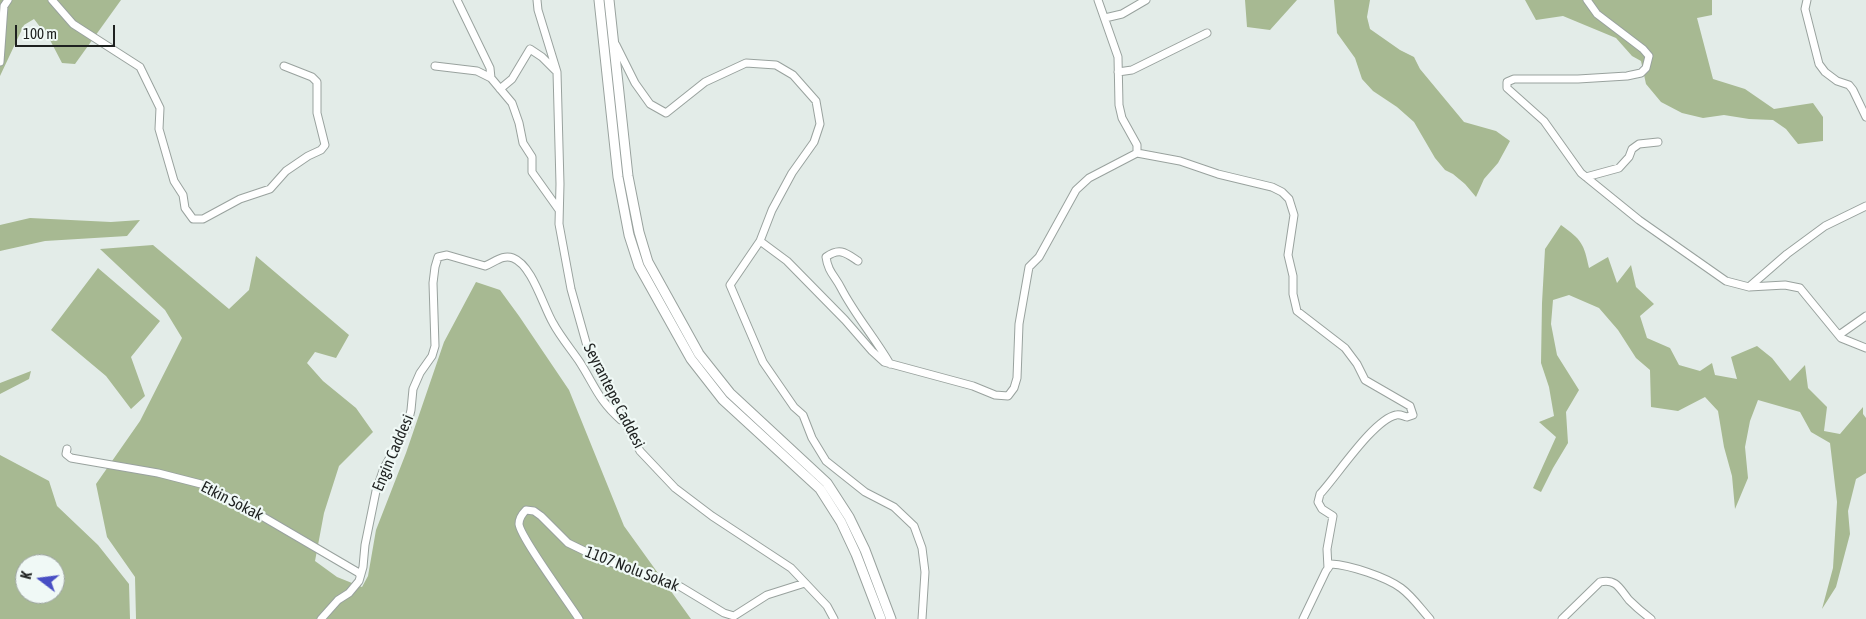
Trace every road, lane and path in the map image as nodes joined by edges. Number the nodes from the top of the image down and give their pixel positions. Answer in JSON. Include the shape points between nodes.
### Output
{"nodes":[{"id":1,"x":8,"y":0,"type":"edge"},
{"id":2,"x":52,"y":0,"type":"edge"},
{"id":3,"x":457,"y":0,"type":"edge"},
{"id":4,"x":537,"y":0,"type":"edge"},
{"id":5,"x":599,"y":0,"type":"edge"},
{"id":6,"x":609,"y":0,"type":"edge"},
{"id":7,"x":1098,"y":0,"type":"edge"},
{"id":8,"x":1146,"y":0,"type":"edge"},
{"id":9,"x":1586,"y":0,"type":"edge"},
{"id":10,"x":1807,"y":0,"type":"edge"},
{"id":11,"x":1105,"y":18,"type":"junction"},
{"id":12,"x":612,"y":33,"type":"junction"},
{"id":13,"x":1207,"y":33,"type":"dead end"},
{"id":14,"x":0,"y":62,"type":"edge"},
{"id":15,"x":284,"y":66,"type":"dead end"},
{"id":16,"x":436,"y":66,"type":"dead end"},
{"id":17,"x":556,"y":72,"type":"junction"},
{"id":18,"x":1118,"y":72,"type":"junction"},
{"id":19,"x":491,"y":78,"type":"junction"},
{"id":20,"x":500,"y":89,"type":"junction"},
{"id":21,"x":1866,"y":117,"type":"edge"},
{"id":22,"x":1658,"y":142,"type":"dead end"},
{"id":23,"x":1137,"y":153,"type":"junction"},
{"id":24,"x":1586,"y":177,"type":"junction"},
{"id":25,"x":1866,"y":206,"type":"edge"},
{"id":26,"x":559,"y":210,"type":"junction"},
{"id":27,"x":760,"y":241,"type":"junction"},
{"id":28,"x":858,"y":261,"type":"dead end"},
{"id":29,"x":1749,"y":287,"type":"junction"},
{"id":30,"x":1866,"y":316,"type":"edge"},
{"id":31,"x":1839,"y":336,"type":"junction"},
{"id":32,"x":1866,"y":348,"type":"edge"},
{"id":33,"x":890,"y":364,"type":"junction"},
{"id":34,"x":625,"y":423,"type":"junction"},
{"id":35,"x":68,"y":450,"type":"dead end"},
{"id":36,"x":1328,"y":568,"type":"junction"},
{"id":37,"x":360,"y":576,"type":"junction"},
{"id":38,"x":805,"y":583,"type":"junction"},
{"id":39,"x":321,"y":619,"type":"edge"},
{"id":40,"x":579,"y":619,"type":"edge"},
{"id":41,"x":834,"y":619,"type":"edge"},
{"id":42,"x":881,"y":619,"type":"edge"},
{"id":43,"x":891,"y":619,"type":"edge"},
{"id":44,"x":922,"y":619,"type":"edge"},
{"id":45,"x":1303,"y":619,"type":"edge"},
{"id":46,"x":1430,"y":619,"type":"edge"},
{"id":47,"x":1562,"y":619,"type":"edge"},
{"id":48,"x":1651,"y":619,"type":"edge"}],
"edges":[{"from":1,"to":14,"type":"street","via":[[4,6]]},
{"from":2,"to":15,"type":"street","via":[[73,24],[140,67],[160,108],[159,129],[174,181],[193,219],[203,219],[240,199],[270,189],[286,171],[325,145],[317,113],[317,82]]},
{"from":3,"to":19,"type":"street","via":[[490,68]]},
{"from":4,"to":17,"type":"street","name":"Seyrantepe Caddesi"},
{"from":5,"to":42,"type":"main road","via":[[618,177],[639,266],[691,359],[722,400],[820,490],[841,522]]},
{"from":6,"to":12,"type":"main road"},
{"from":7,"to":11,"type":"street"},
{"from":8,"to":11,"type":"street","via":[[1122,14]]},
{"from":9,"to":24,"type":"street","via":[[1597,14],[1643,49],[1649,56],[1646,68],[1641,73],[1627,76],[1514,79],[1507,82],[1507,88],[1544,121]]},
{"from":10,"to":21,"type":"street","via":[[1805,9],[1819,64],[1837,81],[1849,85]]},
{"from":11,"to":18,"type":"street","via":[[1118,57]]},
{"from":12,"to":27,"type":"street","via":[[635,83],[650,104],[666,113],[705,82],[746,63],[776,65],[793,75],[816,101],[820,124],[814,142],[792,173]]},
{"from":12,"to":43,"type":"main road","via":[[628,176],[648,262],[699,354],[730,393],[827,483],[865,550]]},
{"from":13,"to":18,"type":"street","via":[[1132,70]]},
{"from":16,"to":19,"type":"street","via":[[477,71]]},
{"from":17,"to":20,"type":"street","via":[[542,56],[530,49],[512,79]]},
{"from":17,"to":26,"type":"street","name":"Seyrantepe Caddesi"},
{"from":18,"to":23,"type":"street","via":[[1122,118],[1137,145]]},
{"from":19,"to":20,"type":"street"},
{"from":20,"to":26,"type":"street","via":[[512,103],[523,143],[532,157],[532,172]]},
{"from":22,"to":24,"type":"street","via":[[1639,144],[1619,168]]},
{"from":23,"to":33,"type":"street","via":[[1089,178],[1076,190],[1039,257],[1029,267],[1019,324],[1017,378],[1008,396]]},
{"from":23,"to":36,"type":"street","via":[[1180,161],[1282,192],[1289,199],[1294,215],[1288,255],[1297,311],[1345,348],[1365,380],[1410,406],[1413,415],[1390,417],[1365,438],[1320,494],[1318,502],[1322,509],[1333,516],[1327,549]]},
{"from":24,"to":29,"type":"street","via":[[1639,220],[1726,281]]},
{"from":25,"to":29,"type":"street","via":[[1824,226]]},
{"from":26,"to":34,"type":"street","name":"Seyrantepe Caddesi","via":[[571,289],[587,346]]},
{"from":27,"to":33,"type":"street","via":[[787,262],[872,351]]},
{"from":27,"to":44,"type":"street","via":[[730,285],[743,316],[763,362],[803,415],[826,461],[865,492],[894,507],[914,526],[924,564]]},
{"from":28,"to":33,"type":"street","via":[[844,252],[833,252],[826,257],[827,268],[846,300]]},
{"from":29,"to":31,"type":"street","via":[[1785,285],[1800,288]]},
{"from":30,"to":31,"type":"street"},
{"from":31,"to":32,"type":"street"},
{"from":34,"to":37,"type":"street","name":"Engin Caddesi","via":[[596,392],[553,323],[523,265],[515,258],[503,257],[485,266],[447,255],[438,257],[433,283],[435,346],[413,389],[407,427],[384,468],[376,491]]},
{"from":34,"to":38,"type":"street","name":"Seyrantepe Caddesi","via":[[640,451],[675,488],[791,568]]},
{"from":35,"to":37,"type":"street","name":"Etkin Sokak","via":[[66,454],[71,458],[201,484],[236,500]]},
{"from":36,"to":45,"type":"street"},
{"from":36,"to":46,"type":"street","via":[[1332,564],[1340,565],[1400,588]]},
{"from":37,"to":39,"type":"street","name":"Engin Caddesi","via":[[354,588]]},
{"from":38,"to":40,"type":"street","name":"1107 Nolu Sokak","via":[[767,595],[734,616],[681,587],[599,558],[568,543],[541,516],[526,510],[519,524],[528,544]]},
{"from":38,"to":41,"type":"street","name":"Seyrantepe Caddesi","via":[[827,606]]},
{"from":47,"to":48,"type":"street","via":[[1600,582],[1608,580],[1619,585],[1640,611]]}]}
